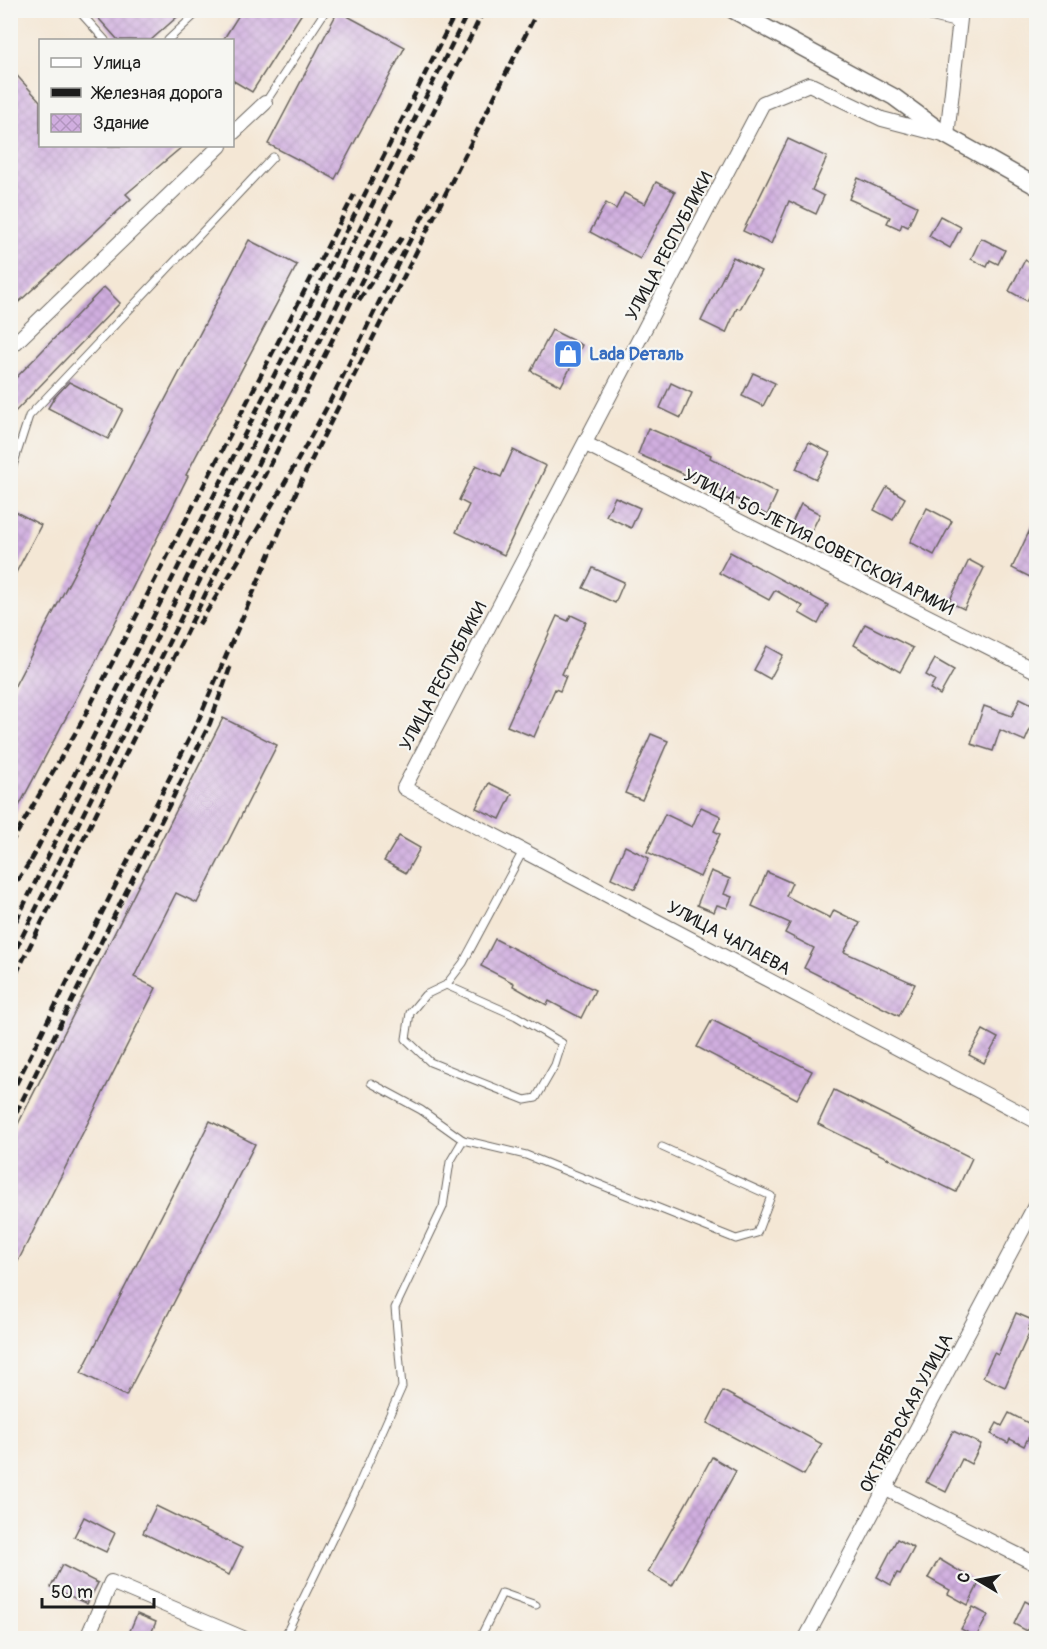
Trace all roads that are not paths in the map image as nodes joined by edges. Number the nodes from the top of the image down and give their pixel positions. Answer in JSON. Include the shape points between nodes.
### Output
{"nodes":[{"id":1,"x":78,"y":10,"type":"edge"},
{"id":2,"x":200,"y":10,"type":"edge"},
{"id":3,"x":326,"y":10,"type":"edge"},
{"id":4,"x":733,"y":10,"type":"edge"},
{"id":5,"x":902,"y":10,"type":"edge"},
{"id":6,"x":1026,"y":10,"type":"edge"},
{"id":7,"x":1036,"y":14,"type":"edge"},
{"id":8,"x":959,"y":17,"type":"edge"},
{"id":9,"x":104,"y":39,"type":"edge"},
{"id":10,"x":169,"y":39,"type":"edge"},
{"id":11,"x":265,"y":103,"type":"joint"},
{"id":12,"x":234,"y":132,"type":"edge"},
{"id":13,"x":947,"y":136,"type":"junction"},
{"id":14,"x":219,"y":147,"type":"edge"},
{"id":15,"x":273,"y":157,"type":"dead end"},
{"id":16,"x":1036,"y":186,"type":"edge"},
{"id":17,"x":10,"y":348,"type":"edge"},
{"id":18,"x":586,"y":444,"type":"junction"},
{"id":19,"x":10,"y":475,"type":"edge"},
{"id":20,"x":1036,"y":671,"type":"edge"},
{"id":21,"x":404,"y":788,"type":"joint"},
{"id":22,"x":523,"y":851,"type":"junction"},
{"id":23,"x":446,"y":985,"type":"junction"},
{"id":24,"x":371,"y":1083,"type":"dead end"},
{"id":25,"x":1036,"y":1121,"type":"edge"},
{"id":26,"x":463,"y":1140,"type":"junction"},
{"id":27,"x":662,"y":1147,"type":"dead end"},
{"id":28,"x":1036,"y":1204,"type":"edge"},
{"id":29,"x":886,"y":1489,"type":"junction"},
{"id":30,"x":1036,"y":1564,"type":"edge"},
{"id":31,"x":536,"y":1605,"type":"dead end"},
{"id":32,"x":87,"y":1638,"type":"edge"},
{"id":33,"x":243,"y":1638,"type":"edge"},
{"id":34,"x":284,"y":1638,"type":"edge"},
{"id":35,"x":480,"y":1638,"type":"edge"},
{"id":36,"x":806,"y":1638,"type":"edge"}],
"edges":[{"from":1,"to":9,"type":"lane"},
{"from":2,"to":10,"type":"lane"},
{"from":3,"to":11,"type":"lane"},
{"from":4,"to":13,"type":"street","via":[[894,97]]},
{"from":5,"to":8,"type":"lane"},
{"from":6,"to":7,"type":"lane"},
{"from":8,"to":13,"type":"street"},
{"from":11,"to":12,"type":"street"},
{"from":13,"to":16,"type":"street"},
{"from":13,"to":18,"type":"street","name":"УЛИЦА РЕСПУБЛИКИ","via":[[882,119],[809,84],[763,103]]},
{"from":14,"to":17,"type":"street"},
{"from":15,"to":19,"type":"lane","via":[[28,416]]},
{"from":18,"to":20,"type":"street","name":"УЛИЦА 50-ЛЕТИЯ СОВЕТСКОЙ АРМИИ"},
{"from":18,"to":21,"type":"street","name":"УЛИЦА РЕСПУБЛИКИ"},
{"from":21,"to":22,"type":"street","name":"УЛИЦА ЧАПАЕВА"},
{"from":22,"to":23,"type":"lane","via":[[463,963]]},
{"from":22,"to":25,"type":"street","name":"УЛИЦА ЧАПАЕВА"},
{"from":23,"to":23,"type":"lane","via":[[425,995],[410,1013],[406,1039],[430,1062],[525,1100],[536,1098],[555,1065],[562,1043],[516,1016]]},
{"from":24,"to":26,"type":"lane","via":[[421,1110]]},
{"from":26,"to":27,"type":"lane","via":[[526,1155],[736,1239],[757,1233],[771,1196]]},
{"from":26,"to":34,"type":"lane","via":[[450,1162],[443,1207],[395,1308],[402,1387]]},
{"from":28,"to":29,"type":"street","name":"ОКТЯБРЬСКАЯ УЛИЦА"},
{"from":29,"to":30,"type":"street"},
{"from":29,"to":36,"type":"street","name":"ОКТЯБРЬСКАЯ УЛИЦА"},
{"from":31,"to":35,"type":"lane","via":[[502,1593]]},
{"from":32,"to":33,"type":"street","via":[[111,1582]]}]}
